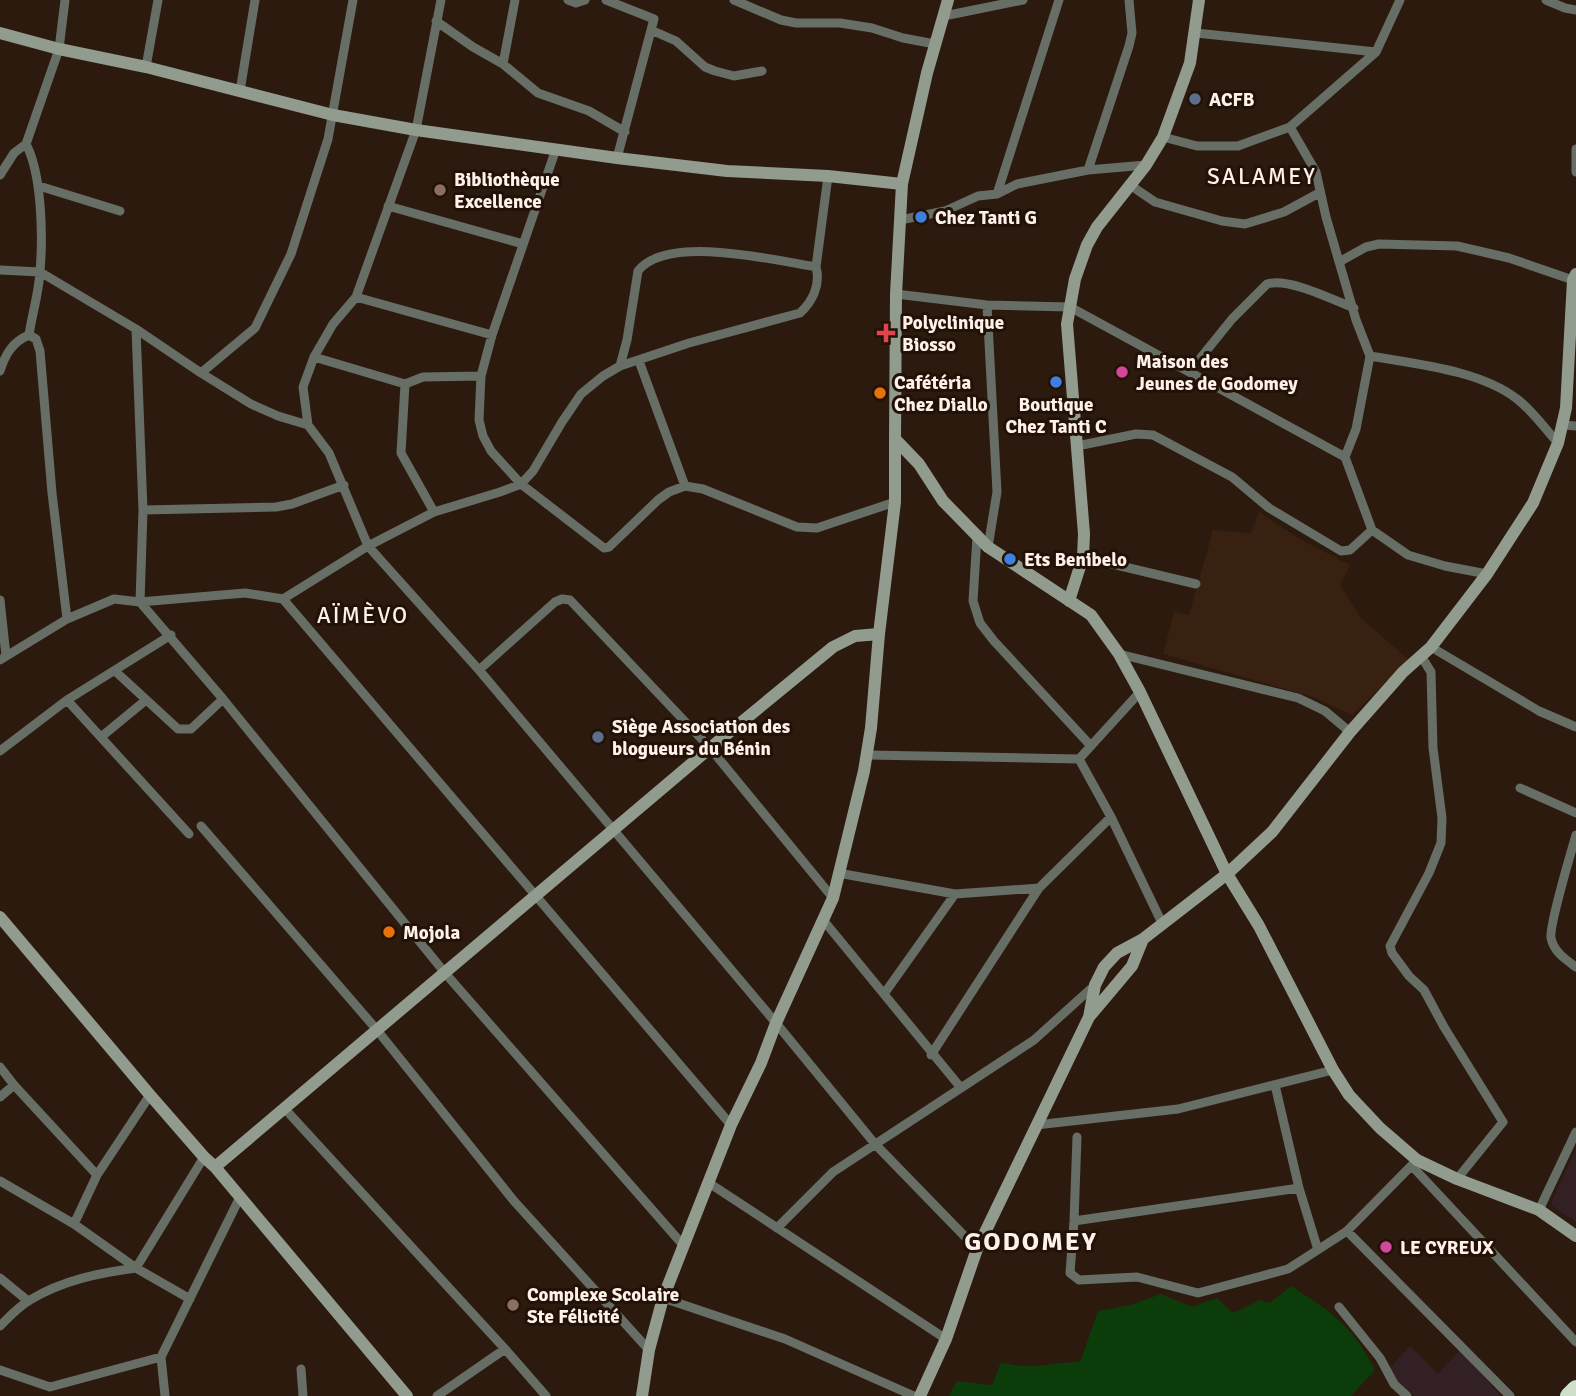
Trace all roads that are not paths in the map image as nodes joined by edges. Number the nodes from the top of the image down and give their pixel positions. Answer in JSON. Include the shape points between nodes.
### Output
{"nodes":[{"id":1,"x":65,"y":0,"type":"edge"},
{"id":2,"x":158,"y":0,"type":"edge"},
{"id":3,"x":255,"y":0,"type":"edge"},
{"id":4,"x":354,"y":0,"type":"edge"},
{"id":5,"x":441,"y":0,"type":"edge"},
{"id":6,"x":515,"y":0,"type":"edge"},
{"id":7,"x":568,"y":0,"type":"edge"},
{"id":8,"x":584,"y":0,"type":"edge"},
{"id":9,"x":606,"y":0,"type":"edge"},
{"id":10,"x":734,"y":0,"type":"edge"},
{"id":11,"x":948,"y":0,"type":"edge"},
{"id":12,"x":1023,"y":0,"type":"edge"},
{"id":13,"x":1059,"y":0,"type":"edge"},
{"id":14,"x":1129,"y":0,"type":"edge"},
{"id":15,"x":1199,"y":0,"type":"edge"},
{"id":16,"x":1400,"y":0,"type":"edge"},
{"id":17,"x":1546,"y":0,"type":"edge"},
{"id":18,"x":1576,"y":10,"type":"edge"},
{"id":19,"x":944,"y":16,"type":"junction"},
{"id":20,"x":436,"y":21,"type":"junction"},
{"id":21,"x":651,"y":30,"type":"junction"},
{"id":22,"x":0,"y":33,"type":"edge"},
{"id":23,"x":1196,"y":33,"type":"junction"},
{"id":24,"x":935,"y":44,"type":"junction"},
{"id":25,"x":59,"y":49,"type":"junction"},
{"id":26,"x":1376,"y":52,"type":"junction"},
{"id":27,"x":503,"y":64,"type":"junction"},
{"id":28,"x":146,"y":67,"type":"junction"},
{"id":29,"x":762,"y":71,"type":"dead end"},
{"id":30,"x":240,"y":91,"type":"junction"},
{"id":31,"x":333,"y":115,"type":"junction"},
{"id":32,"x":1290,"y":127,"type":"junction"},
{"id":33,"x":416,"y":130,"type":"junction"},
{"id":34,"x":625,"y":132,"type":"junction"},
{"id":35,"x":1163,"y":137,"type":"junction"},
{"id":36,"x":26,"y":144,"type":"junction"},
{"id":37,"x":556,"y":149,"type":"junction"},
{"id":38,"x":1576,"y":149,"type":"edge"},
{"id":39,"x":617,"y":158,"type":"junction"},
{"id":40,"x":3,"y":162,"type":"edge"},
{"id":41,"x":1146,"y":164,"type":"junction"},
{"id":42,"x":1088,"y":170,"type":"junction"},
{"id":43,"x":1576,"y":172,"type":"edge"},
{"id":44,"x":0,"y":175,"type":"edge"},
{"id":45,"x":828,"y":176,"type":"junction"},
{"id":46,"x":902,"y":184,"type":"junction"},
{"id":47,"x":1130,"y":185,"type":"junction"},
{"id":48,"x":39,"y":186,"type":"junction"},
{"id":49,"x":1319,"y":193,"type":"junction"},
{"id":50,"x":997,"y":194,"type":"junction"},
{"id":51,"x":388,"y":206,"type":"junction"},
{"id":52,"x":120,"y":211,"type":"dead end"},
{"id":53,"x":900,"y":220,"type":"junction"},
{"id":54,"x":523,"y":244,"type":"junction"},
{"id":55,"x":1339,"y":262,"type":"junction"},
{"id":56,"x":816,"y":267,"type":"junction"},
{"id":57,"x":0,"y":270,"type":"edge"},
{"id":58,"x":40,"y":272,"type":"junction"},
{"id":59,"x":1574,"y":277,"type":"edge"},
{"id":60,"x":897,"y":294,"type":"junction"},
{"id":61,"x":356,"y":298,"type":"junction"},
{"id":62,"x":987,"y":305,"type":"junction"},
{"id":63,"x":1070,"y":307,"type":"junction"},
{"id":64,"x":1353,"y":308,"type":"junction"},
{"id":65,"x":136,"y":329,"type":"junction"},
{"id":66,"x":29,"y":335,"type":"junction"},
{"id":67,"x":492,"y":335,"type":"junction"},
{"id":68,"x":1370,"y":356,"type":"junction"},
{"id":69,"x":314,"y":357,"type":"junction"},
{"id":70,"x":639,"y":361,"type":"junction"},
{"id":71,"x":620,"y":366,"type":"junction"},
{"id":72,"x":0,"y":371,"type":"edge"},
{"id":73,"x":1190,"y":371,"type":"junction"},
{"id":74,"x":201,"y":373,"type":"junction"},
{"id":75,"x":481,"y":376,"type":"junction"},
{"id":76,"x":405,"y":384,"type":"junction"},
{"id":77,"x":309,"y":425,"type":"junction"},
{"id":78,"x":1569,"y":426,"type":"edge"},
{"id":79,"x":894,"y":439,"type":"junction"},
{"id":80,"x":1558,"y":443,"type":"junction"},
{"id":81,"x":1077,"y":446,"type":"junction"},
{"id":82,"x":1345,"y":457,"type":"junction"},
{"id":83,"x":521,"y":484,"type":"junction"},
{"id":84,"x":344,"y":485,"type":"junction"},
{"id":85,"x":685,"y":486,"type":"junction"},
{"id":86,"x":895,"y":502,"type":"junction"},
{"id":87,"x":143,"y":510,"type":"junction"},
{"id":88,"x":433,"y":512,"type":"junction"},
{"id":89,"x":1372,"y":530,"type":"junction"},
{"id":90,"x":977,"y":536,"type":"junction"},
{"id":91,"x":368,"y":546,"type":"junction"},
{"id":92,"x":988,"y":547,"type":"junction"},
{"id":93,"x":1083,"y":557,"type":"junction"},
{"id":94,"x":1487,"y":573,"type":"junction"},
{"id":95,"x":1196,"y":584,"type":"dead end"},
{"id":96,"x":283,"y":599,"type":"junction"},
{"id":97,"x":0,"y":600,"type":"edge"},
{"id":98,"x":140,"y":601,"type":"junction"},
{"id":99,"x":1069,"y":601,"type":"junction"},
{"id":100,"x":68,"y":619,"type":"junction"},
{"id":101,"x":879,"y":634,"type":"junction"},
{"id":102,"x":171,"y":635,"type":"junction"},
{"id":103,"x":1426,"y":651,"type":"junction"},
{"id":104,"x":1119,"y":654,"type":"junction"},
{"id":105,"x":3,"y":658,"type":"edge"},
{"id":106,"x":479,"y":670,"type":"junction"},
{"id":107,"x":115,"y":671,"type":"junction"},
{"id":108,"x":1140,"y":692,"type":"junction"},
{"id":109,"x":223,"y":699,"type":"junction"},
{"id":110,"x":67,"y":700,"type":"junction"},
{"id":111,"x":146,"y":700,"type":"junction"},
{"id":112,"x":1576,"y":727,"type":"edge"},
{"id":113,"x":1350,"y":732,"type":"junction"},
{"id":114,"x":101,"y":737,"type":"junction"},
{"id":115,"x":1091,"y":746,"type":"junction"},
{"id":116,"x":710,"y":748,"type":"junction"},
{"id":117,"x":0,"y":751,"type":"edge"},
{"id":118,"x":867,"y":755,"type":"junction"},
{"id":119,"x":1079,"y":759,"type":"junction"},
{"id":120,"x":1520,"y":788,"type":"dead end"},
{"id":121,"x":1576,"y":813,"type":"edge"},
{"id":122,"x":1111,"y":817,"type":"junction"},
{"id":123,"x":201,"y":826,"type":"dead end"},
{"id":124,"x":613,"y":830,"type":"junction"},
{"id":125,"x":189,"y":834,"type":"dead end"},
{"id":126,"x":1576,"y":835,"type":"edge"},
{"id":127,"x":838,"y":873,"type":"junction"},
{"id":128,"x":1227,"y":874,"type":"junction"},
{"id":129,"x":1039,"y":888,"type":"junction"},
{"id":130,"x":955,"y":894,"type":"junction"},
{"id":131,"x":536,"y":896,"type":"junction"},
{"id":132,"x":833,"y":898,"type":"junction"},
{"id":133,"x":0,"y":917,"type":"edge"},
{"id":134,"x":824,"y":921,"type":"junction"},
{"id":135,"x":1162,"y":923,"type":"junction"},
{"id":136,"x":1143,"y":939,"type":"junction"},
{"id":137,"x":1576,"y":967,"type":"edge"},
{"id":138,"x":445,"y":974,"type":"junction"},
{"id":139,"x":1095,"y":985,"type":"junction"},
{"id":140,"x":884,"y":994,"type":"junction"},
{"id":141,"x":1089,"y":1017,"type":"junction"},
{"id":142,"x":776,"y":1023,"type":"junction"},
{"id":143,"x":377,"y":1030,"type":"junction"},
{"id":144,"x":931,"y":1055,"type":"junction"},
{"id":145,"x":0,"y":1067,"type":"edge"},
{"id":146,"x":1333,"y":1070,"type":"junction"},
{"id":147,"x":14,"y":1085,"type":"junction"},
{"id":148,"x":1275,"y":1085,"type":"junction"},
{"id":149,"x":961,"y":1088,"type":"junction"},
{"id":150,"x":150,"y":1095,"type":"junction"},
{"id":151,"x":0,"y":1097,"type":"edge"},
{"id":152,"x":285,"y":1109,"type":"junction"},
{"id":153,"x":731,"y":1125,"type":"junction"},
{"id":154,"x":1036,"y":1125,"type":"junction"},
{"id":155,"x":1576,"y":1132,"type":"edge"},
{"id":156,"x":1077,"y":1137,"type":"dead end"},
{"id":157,"x":875,"y":1144,"type":"junction"},
{"id":158,"x":204,"y":1157,"type":"junction"},
{"id":159,"x":1414,"y":1163,"type":"junction"},
{"id":160,"x":215,"y":1167,"type":"junction"},
{"id":161,"x":97,"y":1175,"type":"junction"},
{"id":162,"x":1457,"y":1179,"type":"junction"},
{"id":163,"x":0,"y":1181,"type":"edge"},
{"id":164,"x":709,"y":1183,"type":"junction"},
{"id":165,"x":1299,"y":1188,"type":"junction"},
{"id":166,"x":240,"y":1197,"type":"junction"},
{"id":167,"x":1539,"y":1210,"type":"junction"},
{"id":168,"x":1074,"y":1220,"type":"junction"},
{"id":169,"x":74,"y":1224,"type":"junction"},
{"id":170,"x":777,"y":1228,"type":"junction"},
{"id":171,"x":1347,"y":1231,"type":"junction"},
{"id":172,"x":1576,"y":1236,"type":"edge"},
{"id":173,"x":683,"y":1245,"type":"junction"},
{"id":174,"x":977,"y":1249,"type":"junction"},
{"id":175,"x":1318,"y":1250,"type":"junction"},
{"id":176,"x":136,"y":1268,"type":"junction"},
{"id":177,"x":0,"y":1278,"type":"edge"},
{"id":178,"x":663,"y":1298,"type":"junction"},
{"id":179,"x":190,"y":1299,"type":"junction"},
{"id":180,"x":28,"y":1301,"type":"junction"},
{"id":181,"x":1339,"y":1307,"type":"dead end"},
{"id":182,"x":0,"y":1326,"type":"edge"},
{"id":183,"x":947,"y":1339,"type":"junction"},
{"id":184,"x":1576,"y":1342,"type":"edge"},
{"id":185,"x":505,"y":1349,"type":"junction"},
{"id":186,"x":649,"y":1350,"type":"junction"},
{"id":187,"x":161,"y":1357,"type":"junction"},
{"id":188,"x":301,"y":1369,"type":"dead end"},
{"id":189,"x":0,"y":1370,"type":"edge"},
{"id":190,"x":1576,"y":1389,"type":"edge"},
{"id":191,"x":49,"y":1391,"type":"edge"},
{"id":192,"x":164,"y":1396,"type":"edge"},
{"id":193,"x":303,"y":1396,"type":"edge"},
{"id":194,"x":407,"y":1396,"type":"edge"},
{"id":195,"x":436,"y":1396,"type":"edge"},
{"id":196,"x":546,"y":1396,"type":"edge"},
{"id":197,"x":643,"y":1396,"type":"edge"},
{"id":198,"x":914,"y":1396,"type":"edge"},
{"id":199,"x":920,"y":1396,"type":"edge"},
{"id":200,"x":1407,"y":1396,"type":"edge"},
{"id":201,"x":1510,"y":1396,"type":"edge"},
{"id":202,"x":1569,"y":1396,"type":"edge"}],
"edges":[{"from":1,"to":25,"type":"street"},
{"from":2,"to":28,"type":"street"},
{"from":3,"to":30,"type":"street"},
{"from":4,"to":31,"type":"street"},
{"from":5,"to":20,"type":"street"},
{"from":6,"to":27,"type":"street"},
{"from":7,"to":8,"type":"street"},
{"from":9,"to":21,"type":"street","via":[[654,19]]},
{"from":10,"to":24,"type":"street","via":[[781,20],[840,23]]},
{"from":11,"to":19,"type":"main road"},
{"from":12,"to":19,"type":"street"},
{"from":13,"to":50,"type":"street"},
{"from":14,"to":42,"type":"street","via":[[1129,47]]},
{"from":15,"to":23,"type":"main road"},
{"from":16,"to":26,"type":"street"},
{"from":17,"to":18,"type":"street"},
{"from":19,"to":24,"type":"main road"},
{"from":20,"to":27,"type":"street"},
{"from":20,"to":33,"type":"street"},
{"from":21,"to":29,"type":"street","via":[[676,41],[715,71],[734,76]]},
{"from":21,"to":34,"type":"street"},
{"from":22,"to":25,"type":"main road"},
{"from":23,"to":26,"type":"street"},
{"from":23,"to":35,"type":"main road"},
{"from":24,"to":46,"type":"main road"},
{"from":25,"to":28,"type":"main road"},
{"from":25,"to":36,"type":"street"},
{"from":26,"to":32,"type":"street"},
{"from":27,"to":34,"type":"street","via":[[538,93],[589,111]]},
{"from":28,"to":30,"type":"main road"},
{"from":30,"to":31,"type":"main road"},
{"from":31,"to":33,"type":"main road"},
{"from":31,"to":74,"type":"street","via":[[291,254],[255,328]]},
{"from":32,"to":35,"type":"street","via":[[1238,146],[1197,146]]},
{"from":32,"to":49,"type":"street","via":[[1316,172]]},
{"from":33,"to":37,"type":"main road"},
{"from":33,"to":51,"type":"street"},
{"from":34,"to":39,"type":"street"},
{"from":35,"to":41,"type":"main road"},
{"from":36,"to":40,"type":"street"},
{"from":36,"to":48,"type":"street"},
{"from":37,"to":39,"type":"main road"},
{"from":37,"to":54,"type":"street"},
{"from":38,"to":43,"type":"street"},
{"from":39,"to":45,"type":"main road","via":[[727,171]]},
{"from":40,"to":44,"type":"street"},
{"from":41,"to":42,"type":"street"},
{"from":41,"to":47,"type":"main road"},
{"from":42,"to":50,"type":"street","via":[[1017,184]]},
{"from":45,"to":46,"type":"main road"},
{"from":45,"to":56,"type":"street"},
{"from":46,"to":53,"type":"main road"},
{"from":47,"to":49,"type":"street","via":[[1155,202],[1245,224],[1284,212]]},
{"from":47,"to":63,"type":"main road","via":[[1087,245]]},
{"from":48,"to":52,"type":"street"},
{"from":48,"to":58,"type":"street"},
{"from":49,"to":55,"type":"street"},
{"from":50,"to":53,"type":"street"},
{"from":51,"to":54,"type":"street"},
{"from":51,"to":61,"type":"street"},
{"from":53,"to":60,"type":"main road"},
{"from":54,"to":67,"type":"street"},
{"from":55,"to":59,"type":"street","via":[[1379,244],[1457,246]]},
{"from":55,"to":64,"type":"street"},
{"from":56,"to":70,"type":"street","via":[[811,303],[800,313]]},
{"from":56,"to":71,"type":"street","via":[[718,252],[686,252],[645,262],[638,271]]},
{"from":57,"to":58,"type":"street"},
{"from":58,"to":65,"type":"street"},
{"from":58,"to":66,"type":"street"},
{"from":59,"to":78,"type":"main road","via":[[1566,408]]},
{"from":60,"to":62,"type":"street"},
{"from":60,"to":79,"type":"main road"},
{"from":61,"to":67,"type":"street"},
{"from":61,"to":69,"type":"street","via":[[333,324]]},
{"from":62,"to":63,"type":"street"},
{"from":62,"to":92,"type":"street","via":[[997,482]]},
{"from":63,"to":73,"type":"street"},
{"from":63,"to":81,"type":"main road","via":[[1067,324]]},
{"from":64,"to":68,"type":"street"},
{"from":64,"to":73,"type":"street","via":[[1274,281],[1232,319]]},
{"from":65,"to":74,"type":"street"},
{"from":65,"to":87,"type":"street"},
{"from":66,"to":72,"type":"street","via":[[6,353]]},
{"from":66,"to":100,"type":"street","via":[[36,339],[40,351]]},
{"from":67,"to":75,"type":"street"},
{"from":68,"to":80,"type":"street","via":[[1447,369],[1504,390]]},
{"from":68,"to":82,"type":"street","via":[[1362,405]]},
{"from":69,"to":76,"type":"street"},
{"from":69,"to":77,"type":"street","via":[[303,387]]},
{"from":70,"to":71,"type":"street"},
{"from":70,"to":85,"type":"street"},
{"from":71,"to":83,"type":"street","via":[[581,394]]},
{"from":73,"to":82,"type":"street"},
{"from":74,"to":77,"type":"street","via":[[251,404]]},
{"from":75,"to":76,"type":"street","via":[[423,377]]},
{"from":75,"to":83,"type":"street","via":[[482,436]]},
{"from":76,"to":88,"type":"street","via":[[401,453]]},
{"from":77,"to":84,"type":"street"},
{"from":78,"to":80,"type":"main road"},
{"from":79,"to":86,"type":"main road"},
{"from":79,"to":90,"type":"main road"},
{"from":80,"to":94,"type":"main road","via":[[1533,503]]},
{"from":81,"to":89,"type":"street","via":[[1153,435],[1232,477],[1269,508],[1341,551],[1350,550]]},
{"from":81,"to":93,"type":"main road"},
{"from":82,"to":89,"type":"street"},
{"from":83,"to":85,"type":"street","via":[[604,548],[669,492]]},
{"from":83,"to":88,"type":"street"},
{"from":84,"to":87,"type":"street","via":[[276,507]]},
{"from":84,"to":91,"type":"street"},
{"from":85,"to":86,"type":"street","via":[[806,528]]},
{"from":86,"to":101,"type":"main road"},
{"from":87,"to":98,"type":"street"},
{"from":88,"to":91,"type":"street"},
{"from":89,"to":94,"type":"street","via":[[1408,555]]},
{"from":90,"to":92,"type":"main road"},
{"from":90,"to":115,"type":"street","via":[[973,601],[980,623]]},
{"from":91,"to":96,"type":"street"},
{"from":91,"to":106,"type":"street"},
{"from":92,"to":99,"type":"main road"},
{"from":93,"to":95,"type":"street"},
{"from":93,"to":99,"type":"main road"},
{"from":94,"to":103,"type":"main road"},
{"from":96,"to":98,"type":"street","via":[[245,593]]},
{"from":96,"to":131,"type":"street"},
{"from":97,"to":105,"type":"street"},
{"from":98,"to":100,"type":"street","via":[[114,598]]},
{"from":98,"to":102,"type":"street"},
{"from":99,"to":104,"type":"main road","via":[[1091,615]]},
{"from":100,"to":105,"type":"street"},
{"from":101,"to":116,"type":"main road","via":[[855,636],[833,647]]},
{"from":101,"to":118,"type":"main road"},
{"from":102,"to":107,"type":"street"},
{"from":102,"to":109,"type":"street"},
{"from":103,"to":112,"type":"street"},
{"from":103,"to":113,"type":"main road"},
{"from":103,"to":162,"type":"street","via":[[1441,843],[1390,946],[1424,990],[1503,1122]]},
{"from":104,"to":108,"type":"main road"},
{"from":104,"to":113,"type":"street","via":[[1298,698],[1325,711]]},
{"from":106,"to":116,"type":"street","via":[[555,602],[570,600]]},
{"from":106,"to":124,"type":"street"},
{"from":107,"to":110,"type":"street"},
{"from":107,"to":111,"type":"street"},
{"from":108,"to":115,"type":"street"},
{"from":108,"to":128,"type":"main road"},
{"from":109,"to":111,"type":"street","via":[[185,731]]},
{"from":109,"to":138,"type":"street"},
{"from":110,"to":114,"type":"street"},
{"from":110,"to":117,"type":"street"},
{"from":111,"to":114,"type":"street"},
{"from":113,"to":128,"type":"main road","via":[[1272,832]]},
{"from":114,"to":125,"type":"street"},
{"from":115,"to":119,"type":"street"},
{"from":116,"to":124,"type":"main road"},
{"from":116,"to":132,"type":"street"},
{"from":118,"to":119,"type":"street"},
{"from":118,"to":127,"type":"main road"},
{"from":119,"to":122,"type":"street"},
{"from":120,"to":121,"type":"street"},
{"from":122,"to":129,"type":"street"},
{"from":122,"to":135,"type":"street"},
{"from":123,"to":143,"type":"street"},
{"from":124,"to":131,"type":"main road"},
{"from":124,"to":142,"type":"street"},
{"from":126,"to":137,"type":"street","via":[[1551,932],[1555,948]]},
{"from":127,"to":130,"type":"street"},
{"from":127,"to":132,"type":"main road"},
{"from":128,"to":135,"type":"main road"},
{"from":128,"to":146,"type":"main road"},
{"from":129,"to":130,"type":"street"},
{"from":129,"to":144,"type":"street"},
{"from":130,"to":140,"type":"street"},
{"from":131,"to":138,"type":"main road"},
{"from":131,"to":153,"type":"street"},
{"from":132,"to":134,"type":"main road"},
{"from":133,"to":150,"type":"main road"},
{"from":134,"to":140,"type":"street"},
{"from":134,"to":142,"type":"main road"},
{"from":135,"to":136,"type":"main road"},
{"from":136,"to":139,"type":"main road","via":[[1117,953]]},
{"from":136,"to":141,"type":"main road","via":[[1132,966]]},
{"from":138,"to":143,"type":"main road"},
{"from":138,"to":173,"type":"street"},
{"from":139,"to":141,"type":"main road"},
{"from":139,"to":149,"type":"street","via":[[1034,1040]]},
{"from":140,"to":144,"type":"street"},
{"from":141,"to":154,"type":"main road"},
{"from":142,"to":153,"type":"main road"},
{"from":142,"to":157,"type":"street"},
{"from":143,"to":152,"type":"main road"},
{"from":143,"to":186,"type":"street","via":[[514,1201]]},
{"from":144,"to":149,"type":"street"},
{"from":145,"to":147,"type":"street"},
{"from":146,"to":148,"type":"street"},
{"from":146,"to":159,"type":"main road","via":[[1363,1111]]},
{"from":147,"to":151,"type":"street"},
{"from":147,"to":161,"type":"street"},
{"from":148,"to":154,"type":"street","via":[[1178,1109]]},
{"from":148,"to":165,"type":"street"},
{"from":149,"to":157,"type":"street"},
{"from":150,"to":158,"type":"main road"},
{"from":150,"to":161,"type":"street"},
{"from":152,"to":160,"type":"main road"},
{"from":152,"to":185,"type":"street"},
{"from":153,"to":164,"type":"main road"},
{"from":154,"to":174,"type":"main road"},
{"from":155,"to":167,"type":"street"},
{"from":156,"to":168,"type":"street"},
{"from":157,"to":170,"type":"street","via":[[833,1172]]},
{"from":157,"to":174,"type":"street"},
{"from":158,"to":160,"type":"main road"},
{"from":158,"to":176,"type":"street"},
{"from":159,"to":162,"type":"main road"},
{"from":159,"to":171,"type":"street"},
{"from":159,"to":184,"type":"street"},
{"from":160,"to":166,"type":"main road"},
{"from":161,"to":169,"type":"street"},
{"from":162,"to":167,"type":"main road"},
{"from":163,"to":169,"type":"street"},
{"from":164,"to":170,"type":"street"},
{"from":164,"to":173,"type":"main road"},
{"from":165,"to":168,"type":"street"},
{"from":165,"to":175,"type":"street"},
{"from":166,"to":179,"type":"street"},
{"from":166,"to":194,"type":"main road"},
{"from":167,"to":172,"type":"main road"},
{"from":168,"to":175,"type":"street","via":[[1070,1273],[1079,1280],[1137,1277],[1198,1293],[1288,1269]]},
{"from":169,"to":176,"type":"street"},
{"from":170,"to":183,"type":"street"},
{"from":171,"to":175,"type":"street"},
{"from":171,"to":201,"type":"street"},
{"from":173,"to":178,"type":"main road"},
{"from":174,"to":183,"type":"main road"},
{"from":176,"to":179,"type":"street"},
{"from":176,"to":180,"type":"street","via":[[86,1276]]},
{"from":177,"to":180,"type":"street"},
{"from":178,"to":186,"type":"main road"},
{"from":178,"to":198,"type":"street","via":[[785,1339]]},
{"from":179,"to":187,"type":"street"},
{"from":180,"to":182,"type":"street"},
{"from":181,"to":200,"type":"street"},
{"from":183,"to":199,"type":"main road"},
{"from":185,"to":195,"type":"street"},
{"from":185,"to":196,"type":"street"},
{"from":186,"to":197,"type":"main road"},
{"from":187,"to":191,"type":"street"},
{"from":187,"to":192,"type":"street"},
{"from":188,"to":193,"type":"street"},
{"from":189,"to":191,"type":"street"},
{"from":190,"to":202,"type":"highway"}]}
